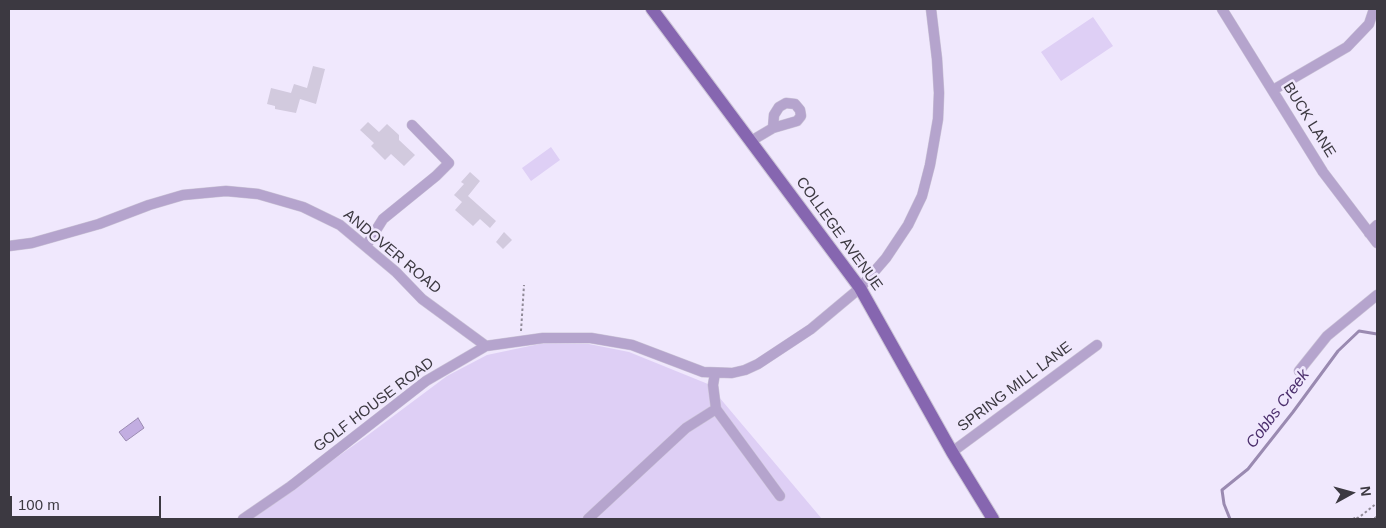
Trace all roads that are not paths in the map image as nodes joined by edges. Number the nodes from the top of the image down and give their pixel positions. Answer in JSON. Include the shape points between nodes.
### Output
{"nodes":[{"id":1,"x":652,"y":9,"type":"edge"},
{"id":2,"x":931,"y":9,"type":"edge"},
{"id":3,"x":1222,"y":9,"type":"edge"},
{"id":4,"x":1374,"y":9,"type":"edge"},
{"id":5,"x":1273,"y":90,"type":"junction"},
{"id":6,"x":412,"y":125,"type":"dead end"},
{"id":7,"x":773,"y":128,"type":"dead end"},
{"id":8,"x":751,"y":141,"type":"junction"},
{"id":9,"x":1377,"y":225,"type":"edge"},
{"id":10,"x":1369,"y":233,"type":"junction"},
{"id":11,"x":1377,"y":243,"type":"edge"},
{"id":12,"x":9,"y":246,"type":"edge"},
{"id":13,"x":366,"y":246,"type":"junction"},
{"id":14,"x":860,"y":288,"type":"junction"},
{"id":15,"x":1377,"y":295,"type":"edge"},
{"id":16,"x":1097,"y":345,"type":"dead end"},
{"id":17,"x":486,"y":346,"type":"junction"},
{"id":18,"x":1299,"y":372,"type":"dead end"},
{"id":19,"x":715,"y":373,"type":"junction"},
{"id":20,"x":716,"y":409,"type":"junction"},
{"id":21,"x":952,"y":452,"type":"junction"},
{"id":22,"x":780,"y":496,"type":"dead end"},
{"id":23,"x":243,"y":519,"type":"edge"},
{"id":24,"x":588,"y":519,"type":"edge"},
{"id":25,"x":993,"y":519,"type":"edge"}],
"edges":[{"from":1,"to":8,"type":"main road","name":"COLLEGE AVENUE"},
{"from":2,"to":14,"type":"street","name":"GOLF HOUSE ROAD","via":[[939,94],[938,119],[925,187],[908,225]]},
{"from":3,"to":5,"type":"street","name":"BUCK LANE"},
{"from":4,"to":5,"type":"street","via":[[1368,24],[1347,47]]},
{"from":5,"to":10,"type":"street","name":"BUCK LANE","via":[[1324,172]]},
{"from":6,"to":13,"type":"street","via":[[449,163],[383,219]]},
{"from":7,"to":8,"type":"street"},
{"from":8,"to":14,"type":"main road","name":"COLLEGE AVENUE"},
{"from":9,"to":10,"type":"street"},
{"from":10,"to":11,"type":"street","name":"BUCK LANE"},
{"from":12,"to":13,"type":"street","name":"ANDOVER ROAD","via":[[32,243],[99,224],[183,194],[219,191],[258,194],[303,207],[340,225]]},
{"from":13,"to":17,"type":"street","name":"ANDOVER ROAD","via":[[422,299]]},
{"from":14,"to":19,"type":"street","name":"GOLF HOUSE ROAD","via":[[811,329],[766,360],[732,374]]},
{"from":14,"to":21,"type":"main road","name":"COLLEGE AVENUE"},
{"from":15,"to":18,"type":"street","via":[[1327,336]]},
{"from":16,"to":21,"type":"street","name":"SPRING MILL LANE"},
{"from":17,"to":19,"type":"street","name":"GOLF HOUSE ROAD","via":[[566,337],[609,340]]},
{"from":17,"to":23,"type":"street","name":"GOLF HOUSE ROAD","via":[[426,381]]},
{"from":19,"to":20,"type":"street"},
{"from":20,"to":22,"type":"street"},
{"from":20,"to":24,"type":"street","via":[[686,428]]},
{"from":21,"to":25,"type":"main road","name":"COLLEGE AVENUE"}]}
